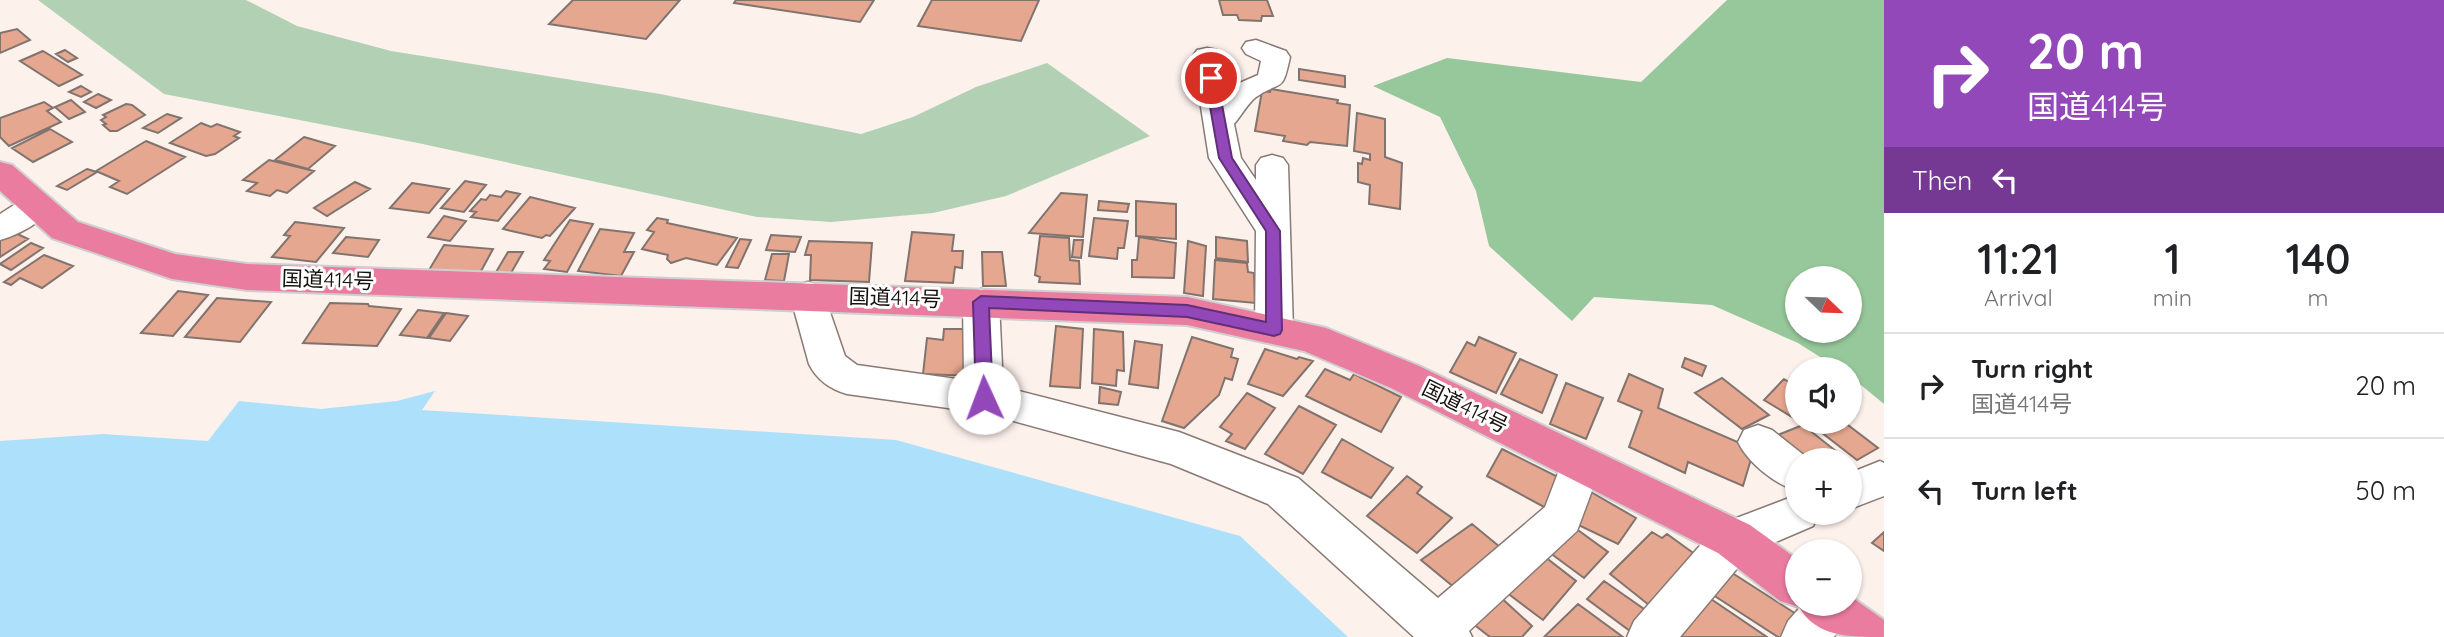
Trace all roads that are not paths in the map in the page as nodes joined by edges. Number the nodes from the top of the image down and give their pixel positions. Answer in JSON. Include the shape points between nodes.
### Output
{"nodes":[{"id":1,"x":1256,"y":48,"type":"dead end"},
{"id":2,"x":1207,"y":56,"type":"dead end"},
{"id":3,"x":1219,"y":123,"type":"junction"},
{"id":4,"x":1272,"y":165,"type":"dead end"},
{"id":5,"x":0,"y":173,"type":"edge"},
{"id":6,"x":37,"y":206,"type":"junction"},
{"id":7,"x":0,"y":229,"type":"edge"},
{"id":8,"x":1273,"y":231,"type":"junction"},
{"id":9,"x":808,"y":295,"type":"junction"},
{"id":10,"x":981,"y":302,"type":"junction"},
{"id":11,"x":1274,"y":330,"type":"junction"},
{"id":12,"x":984,"y":398,"type":"junction"},
{"id":13,"x":1758,"y":442,"type":"dead end"},
{"id":14,"x":1581,"y":464,"type":"junction"},
{"id":15,"x":1785,"y":464,"type":"edge"},
{"id":16,"x":1785,"y":518,"type":"edge"},
{"id":17,"x":1734,"y":539,"type":"junction"},
{"id":18,"x":1785,"y":584,"type":"edge"},
{"id":19,"x":1826,"y":616,"type":"edge"},
{"id":20,"x":1443,"y":633,"type":"edge"},
{"id":21,"x":1651,"y":637,"type":"edge"},
{"id":22,"x":1867,"y":637,"type":"edge"}],
"edges":[{"from":1,"to":3,"type":"street","via":[[1276,57],[1271,80],[1245,91]]},
{"from":2,"to":3,"type":"street"},
{"from":3,"to":8,"type":"street","via":[[1225,158]]},
{"from":4,"to":8,"type":"street"},
{"from":5,"to":6,"type":"highway","name":"国道414号"},
{"from":6,"to":7,"type":"street"},
{"from":6,"to":9,"type":"highway","name":"国道414号","via":[[65,230],[172,265],[247,277]]},
{"from":8,"to":11,"type":"street"},
{"from":9,"to":10,"type":"highway","name":"国道414号"},
{"from":9,"to":12,"type":"street","via":[[828,364],[847,379]]},
{"from":10,"to":11,"type":"highway","name":"国道414号","via":[[1187,311]]},
{"from":10,"to":12,"type":"street"},
{"from":11,"to":14,"type":"highway","name":"国道414号","via":[[1312,338],[1405,377]]},
{"from":12,"to":20,"type":"street","via":[[1179,449],[1283,491]]},
{"from":13,"to":15,"type":"street"},
{"from":14,"to":17,"type":"highway","name":"国道414号"},
{"from":14,"to":20,"type":"street","via":[[1562,517]]},
{"from":16,"to":17,"type":"street"},
{"from":17,"to":18,"type":"highway","name":"国道414号"},
{"from":17,"to":21,"type":"street"},
{"from":19,"to":22,"type":"highway","name":"国道414号"}]}
